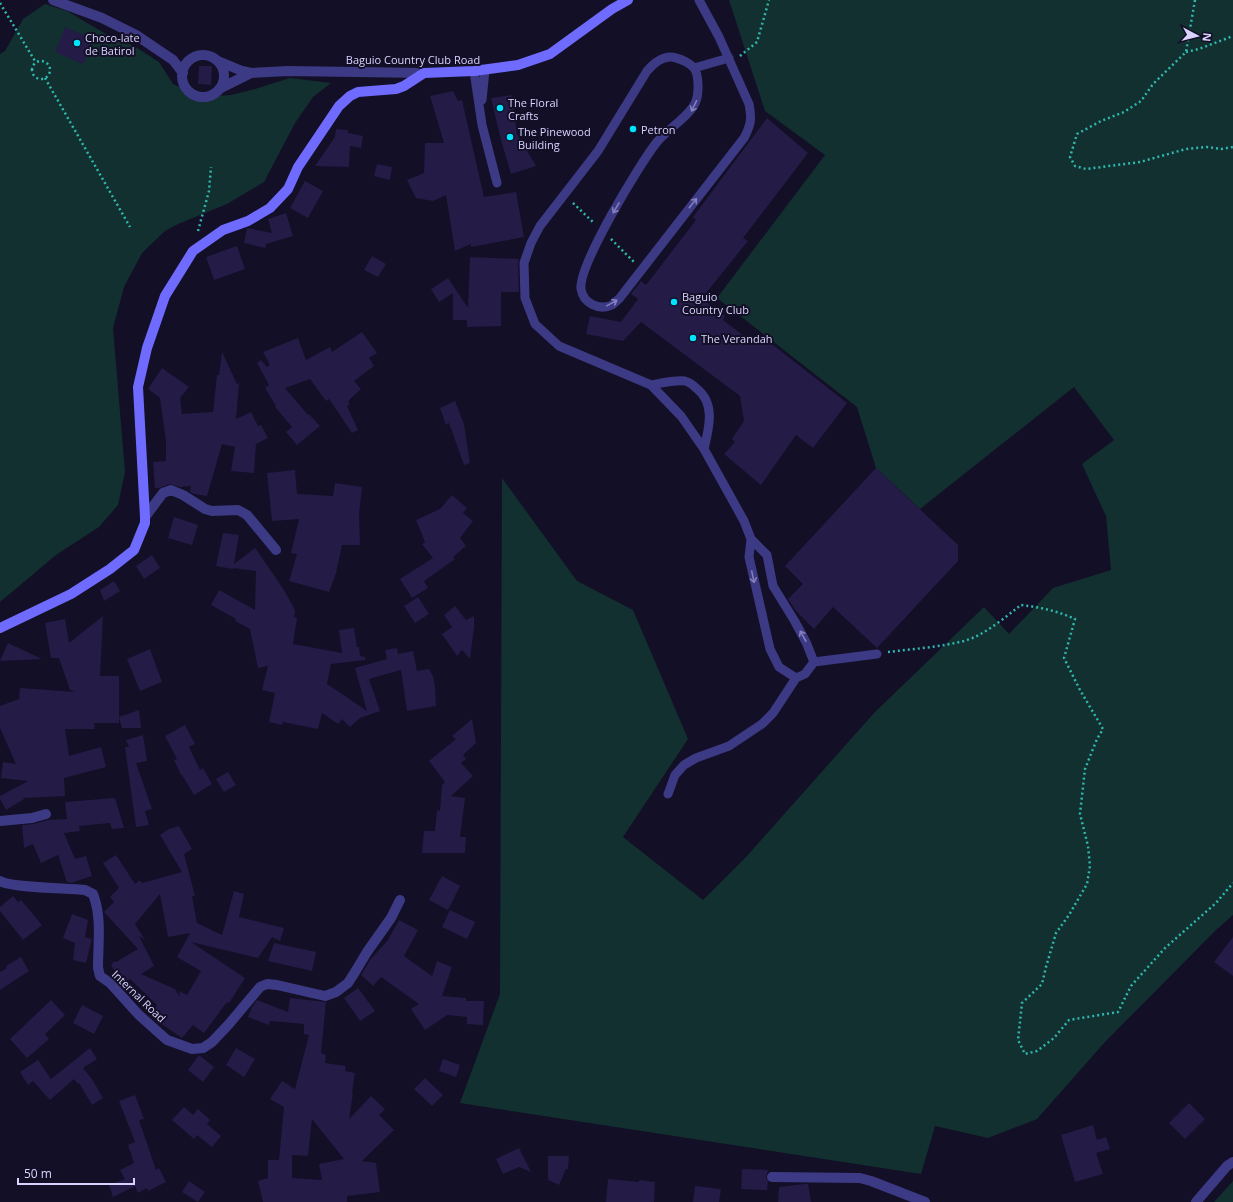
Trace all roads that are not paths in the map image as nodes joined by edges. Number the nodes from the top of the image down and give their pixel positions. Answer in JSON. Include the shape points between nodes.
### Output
{"nodes":[{"id":1,"x":53,"y":0,"type":"edge"},
{"id":2,"x":628,"y":0,"type":"edge"},
{"id":3,"x":699,"y":0,"type":"edge"},
{"id":4,"x":729,"y":58,"type":"junction"},
{"id":5,"x":173,"y":60,"type":"junction"},
{"id":6,"x":218,"y":61,"type":"junction"},
{"id":7,"x":187,"y":62,"type":"junction"},
{"id":8,"x":694,"y":68,"type":"junction"},
{"id":9,"x":485,"y":70,"type":"junction"},
{"id":10,"x":474,"y":71,"type":"junction"},
{"id":11,"x":424,"y":72,"type":"junction"},
{"id":12,"x":183,"y":73,"type":"junction"},
{"id":13,"x":251,"y":73,"type":"junction"},
{"id":14,"x":219,"y":89,"type":"junction"},
{"id":15,"x":480,"y":109,"type":"junction"},
{"id":16,"x":497,"y":183,"type":"dead end"},
{"id":17,"x":651,"y":385,"type":"junction"},
{"id":18,"x":704,"y":449,"type":"junction"},
{"id":19,"x":146,"y":516,"type":"junction"},
{"id":20,"x":751,"y":539,"type":"junction"},
{"id":21,"x":276,"y":550,"type":"dead end"},
{"id":22,"x":0,"y":628,"type":"edge"},
{"id":23,"x":878,"y":654,"type":"road end"},
{"id":24,"x":814,"y":662,"type":"junction"},
{"id":25,"x":796,"y":678,"type":"junction"},
{"id":26,"x":668,"y":794,"type":"dead end"},
{"id":27,"x":46,"y":814,"type":"dead end"},
{"id":28,"x":0,"y":821,"type":"edge"},
{"id":29,"x":0,"y":881,"type":"edge"},
{"id":30,"x":400,"y":900,"type":"dead end"},
{"id":31,"x":1233,"y":1162,"type":"edge"},
{"id":32,"x":772,"y":1177,"type":"dead end"},
{"id":33,"x":921,"y":1201,"type":"edge"},
{"id":34,"x":1196,"y":1202,"type":"edge"}],
"edges":[{"from":1,"to":5,"type":"street","via":[[102,18],[136,35]]},
{"from":2,"to":9,"type":"main road","name":"Baguio Country Club Road","via":[[550,54],[518,65]]},
{"from":3,"to":4,"type":"lane"},
{"from":4,"to":8,"type":"lane"},
{"from":8,"to":4,"type":"lane","one_way":true,"via":[[698,90],[691,112],[669,129],[647,156],[596,243],[582,277],[581,290],[591,305],[603,307],[612,305],[618,299],[744,138],[750,126],[749,104]]},
{"from":5,"to":7,"type":"street"},
{"from":5,"to":12,"type":"street"},
{"from":6,"to":7,"type":"street","via":[[201,55]]},
{"from":6,"to":13,"type":"street","name":"Baguio Country Club Road"},
{"from":6,"to":14,"type":"street","via":[[224,76]]},
{"from":7,"to":12,"type":"street"},
{"from":8,"to":17,"type":"lane","via":[[673,57],[655,62],[647,71],[598,151],[540,226],[524,263],[525,298],[535,324],[560,346]]},
{"from":9,"to":10,"type":"main road","name":"Baguio Country Club Road"},
{"from":9,"to":15,"type":"lane"},
{"from":10,"to":11,"type":"main road","name":"Baguio Country Club Road"},
{"from":10,"to":15,"type":"lane"},
{"from":11,"to":13,"type":"street","name":"Baguio Country Club Road"},
{"from":11,"to":19,"type":"main road","via":[[396,89],[358,92],[350,96],[339,106],[298,166],[288,189],[270,208],[248,221],[223,230],[193,251],[165,296],[147,348],[138,387]]},
{"from":12,"to":14,"type":"street","via":[[184,84],[188,91],[195,95],[210,96]]},
{"from":13,"to":14,"type":"street","name":"Baguio Country Club Road"},
{"from":15,"to":16,"type":"lane"},
{"from":17,"to":18,"type":"lane","via":[[681,416]]},
{"from":17,"to":18,"type":"lane","via":[[687,381],[703,393],[708,406],[710,426]]},
{"from":18,"to":20,"type":"lane","via":[[744,521]]},
{"from":19,"to":21,"type":"street","via":[[163,493],[171,490],[212,511],[238,510],[247,515]]},
{"from":19,"to":22,"type":"main road","via":[[134,550],[110,569],[71,594]]},
{"from":24,"to":20,"type":"lane","one_way":true,"via":[[803,636],[773,586],[767,556]]},
{"from":20,"to":25,"type":"lane","one_way":true,"via":[[749,558],[770,648],[779,667]]},
{"from":23,"to":24,"type":"lane"},
{"from":24,"to":25,"type":"lane","via":[[805,674]]},
{"from":25,"to":26,"type":"lane","via":[[773,713],[762,724],[729,746],[684,765],[675,775]]},
{"from":27,"to":28,"type":"street"},
{"from":29,"to":30,"type":"street","name":"Internal Road","via":[[17,885],[85,890],[93,894],[98,915],[100,976],[167,1040],[192,1049],[203,1048],[212,1042],[251,996],[266,984],[325,996],[336,992],[348,983]]},
{"from":31,"to":34,"type":"street"},
{"from":32,"to":33,"type":"street","via":[[860,1178]]}]}
